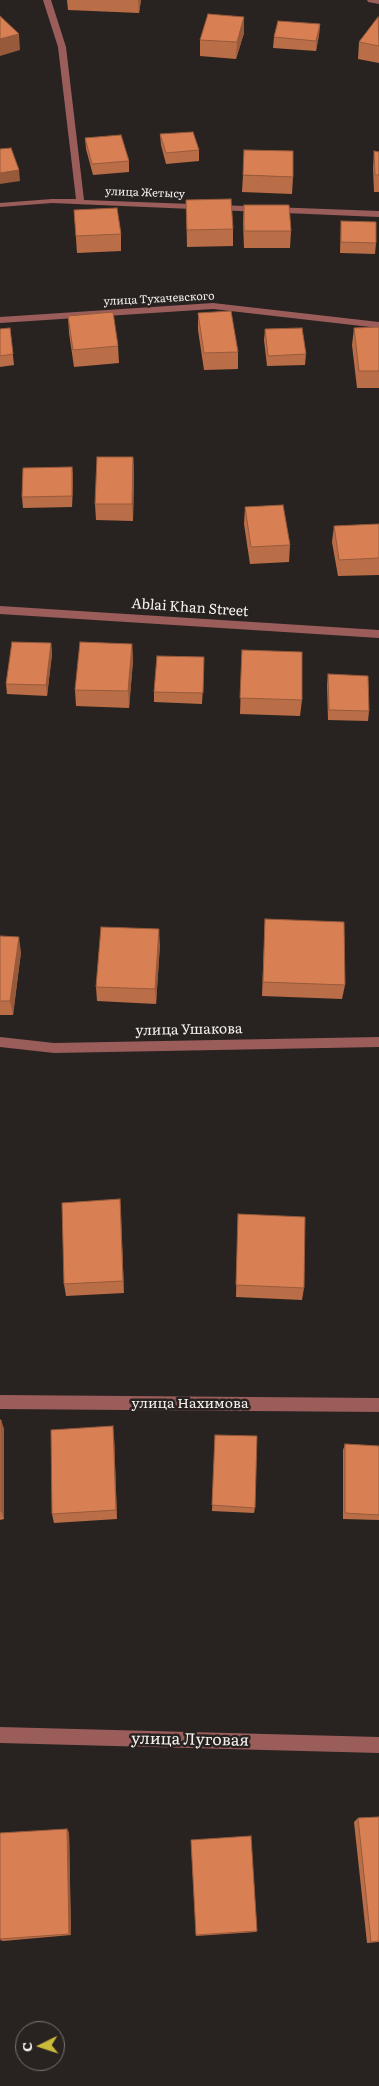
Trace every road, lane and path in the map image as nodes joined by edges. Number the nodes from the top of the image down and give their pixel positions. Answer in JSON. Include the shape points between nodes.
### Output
{"nodes":[{"id":1,"x":47,"y":0,"type":"edge"},
{"id":2,"x":371,"y":0,"type":"edge"},
{"id":3,"x":379,"y":2,"type":"edge"},
{"id":4,"x":80,"y":202,"type":"junction"},
{"id":5,"x":0,"y":205,"type":"edge"},
{"id":6,"x":379,"y":214,"type":"edge"},
{"id":7,"x":0,"y":320,"type":"edge"},
{"id":8,"x":379,"y":325,"type":"edge"},
{"id":9,"x":0,"y":610,"type":"edge"},
{"id":10,"x":379,"y":634,"type":"edge"},
{"id":11,"x":0,"y":1042,"type":"edge"},
{"id":12,"x":379,"y":1042,"type":"edge"},
{"id":13,"x":0,"y":1402,"type":"edge"},
{"id":14,"x":379,"y":1405,"type":"edge"},
{"id":15,"x":0,"y":1735,"type":"edge"},
{"id":16,"x":379,"y":1745,"type":"edge"}],
"edges":[{"from":1,"to":4,"type":"street","via":[[62,47]]},
{"from":2,"to":3,"type":"street"},
{"from":4,"to":5,"type":"street","name":"улица Жетысу"},
{"from":4,"to":6,"type":"street","name":"улица Жетысу"},
{"from":7,"to":8,"type":"street","name":"улица Тухачевского","via":[[213,306]]},
{"from":9,"to":10,"type":"street","name":"Ablai Khan Street"},
{"from":11,"to":12,"type":"street","name":"улица Ушакова","via":[[54,1048]]},
{"from":13,"to":14,"type":"street","name":"улица Нахимова"},
{"from":15,"to":16,"type":"street","name":"улица Луговая"}]}
